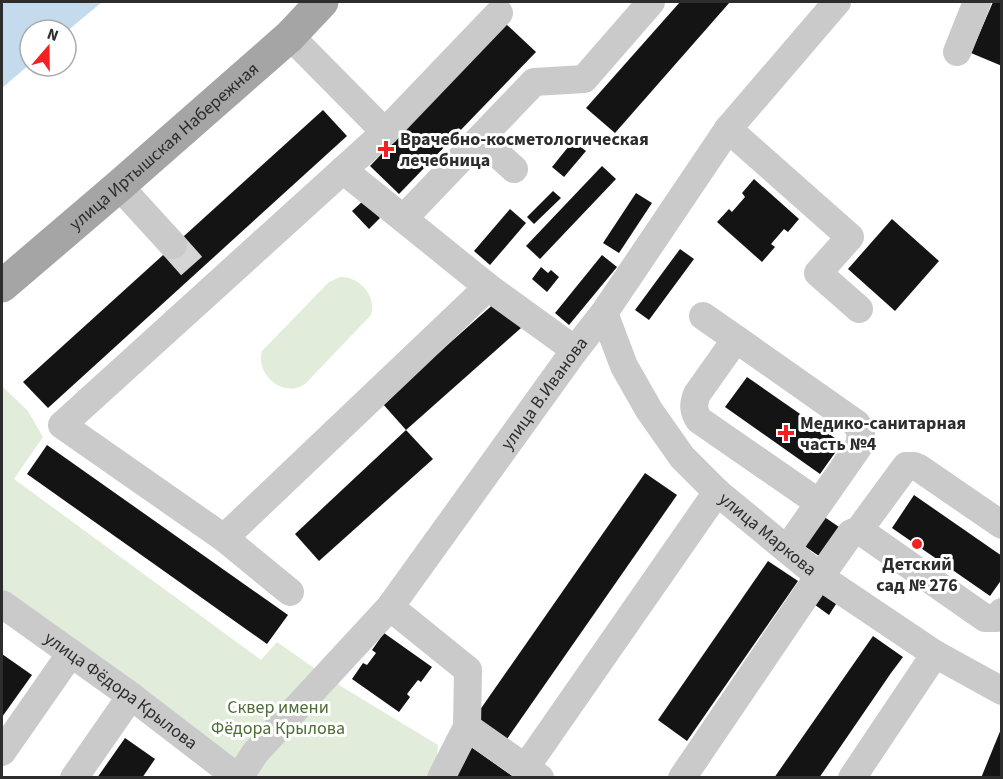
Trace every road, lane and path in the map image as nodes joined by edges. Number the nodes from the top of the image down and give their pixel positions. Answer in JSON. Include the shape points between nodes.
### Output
{"nodes":[{"id":1,"x":322,"y":2,"type":"edge"},
{"id":2,"x":651,"y":2,"type":"edge"},
{"id":3,"x":837,"y":2,"type":"edge"},
{"id":4,"x":977,"y":2,"type":"edge"},
{"id":5,"x":499,"y":13,"type":"dead end"},
{"id":6,"x":290,"y":36,"type":"junction"},
{"id":7,"x":957,"y":52,"type":"dead end"},
{"id":8,"x":728,"y":129,"type":"junction"},
{"id":9,"x":385,"y":132,"type":"junction"},
{"id":10,"x":481,"y":139,"type":"junction"},
{"id":11,"x":343,"y":170,"type":"junction"},
{"id":12,"x":514,"y":170,"type":"dead end"},
{"id":13,"x":119,"y":186,"type":"junction"},
{"id":14,"x":404,"y":218,"type":"junction"},
{"id":15,"x":173,"y":246,"type":"tunnel mouth"},
{"id":16,"x":2,"y":285,"type":"edge"},
{"id":17,"x":488,"y":287,"type":"junction"},
{"id":18,"x":859,"y":309,"type":"dead end"},
{"id":19,"x":604,"y":313,"type":"junction"},
{"id":20,"x":703,"y":316,"type":"dead end"},
{"id":21,"x":736,"y":339,"type":"junction"},
{"id":22,"x":575,"y":350,"type":"junction"},
{"id":23,"x":717,"y":492,"type":"junction"},
{"id":24,"x":819,"y":503,"type":"junction"},
{"id":25,"x":1002,"y":525,"type":"edge"},
{"id":26,"x":859,"y":530,"type":"junction"},
{"id":27,"x":224,"y":538,"type":"junction"},
{"id":28,"x":787,"y":549,"type":"junction"},
{"id":29,"x":820,"y":577,"type":"junction"},
{"id":30,"x":290,"y":592,"type":"dead end"},
{"id":31,"x":2,"y":604,"type":"edge"},
{"id":32,"x":390,"y":607,"type":"junction"},
{"id":33,"x":1002,"y":612,"type":"edge"},
{"id":34,"x":71,"y":653,"type":"junction"},
{"id":35,"x":935,"y":654,"type":"junction"},
{"id":36,"x":1002,"y":690,"type":"edge"},
{"id":37,"x":131,"y":696,"type":"junction"},
{"id":38,"x":467,"y":727,"type":"junction"},
{"id":39,"x":2,"y":752,"type":"edge"},
{"id":40,"x":210,"y":769,"type":"edge"},
{"id":41,"x":533,"y":772,"type":"edge"},
{"id":42,"x":686,"y":776,"type":"edge"},
{"id":43,"x":74,"y":777,"type":"edge"},
{"id":44,"x":239,"y":777,"type":"edge"},
{"id":45,"x":441,"y":777,"type":"edge"},
{"id":46,"x":852,"y":777,"type":"edge"}],
"edges":[{"from":1,"to":6,"type":"main road","name":"улица Иртышская Набережная"},
{"from":2,"to":10,"type":"street","via":[[584,79],[534,82]]},
{"from":3,"to":8,"type":"street","name":"улица В.Иванова"},
{"from":4,"to":7,"type":"street"},
{"from":5,"to":9,"type":"street"},
{"from":6,"to":9,"type":"street"},
{"from":6,"to":13,"type":"main road","name":"улица Иртышская Набережная"},
{"from":8,"to":18,"type":"street","via":[[850,237],[818,273]]},
{"from":8,"to":19,"type":"street","name":"улица В.Иванова"},
{"from":9,"to":11,"type":"street"},
{"from":10,"to":12,"type":"street"},
{"from":10,"to":14,"type":"street"},
{"from":11,"to":14,"type":"street"},
{"from":11,"to":27,"type":"street","via":[[205,280],[62,425]]},
{"from":13,"to":15,"type":"street"},
{"from":13,"to":16,"type":"main road","name":"улица Иртышская Набережная"},
{"from":14,"to":17,"type":"street"},
{"from":17,"to":22,"type":"street"},
{"from":17,"to":27,"type":"street"},
{"from":19,"to":22,"type":"street","name":"улица В.Иванова"},
{"from":19,"to":23,"type":"street","name":"улица Маркова","via":[[624,366],[650,410],[682,457]]},
{"from":20,"to":21,"type":"street"},
{"from":21,"to":24,"type":"street","via":[[694,401],[695,413],[699,420]]},
{"from":21,"to":24,"type":"street","via":[[860,429],[859,446]]},
{"from":22,"to":32,"type":"street","name":"улица В.Иванова"},
{"from":23,"to":28,"type":"street","name":"улица Маркова"},
{"from":23,"to":41,"type":"street"},
{"from":24,"to":28,"type":"street"},
{"from":25,"to":26,"type":"street","via":[[909,465],[902,469]]},
{"from":26,"to":29,"type":"street","via":[[851,533]]},
{"from":26,"to":33,"type":"street","via":[[985,618],[996,618]]},
{"from":27,"to":30,"type":"street"},
{"from":28,"to":29,"type":"street","name":"улица Маркова"},
{"from":29,"to":35,"type":"street","name":"улица Маркова"},
{"from":29,"to":42,"type":"street"},
{"from":31,"to":34,"type":"street","name":"улица Фёдора Крылова"},
{"from":32,"to":38,"type":"street","via":[[468,670]]},
{"from":32,"to":44,"type":"street","name":"улица В.Иванова","via":[[255,753]]},
{"from":34,"to":37,"type":"street","name":"улица Фёдора Крылова"},
{"from":34,"to":39,"type":"street"},
{"from":35,"to":36,"type":"street","name":"улица Маркова"},
{"from":35,"to":46,"type":"street"},
{"from":37,"to":40,"type":"street","name":"улица Фёдора Крылова"},
{"from":37,"to":43,"type":"street"},
{"from":38,"to":41,"type":"street"},
{"from":38,"to":45,"type":"street"},
{"from":40,"to":44,"type":"street","name":"улица Фёдора Крылова"}]}
